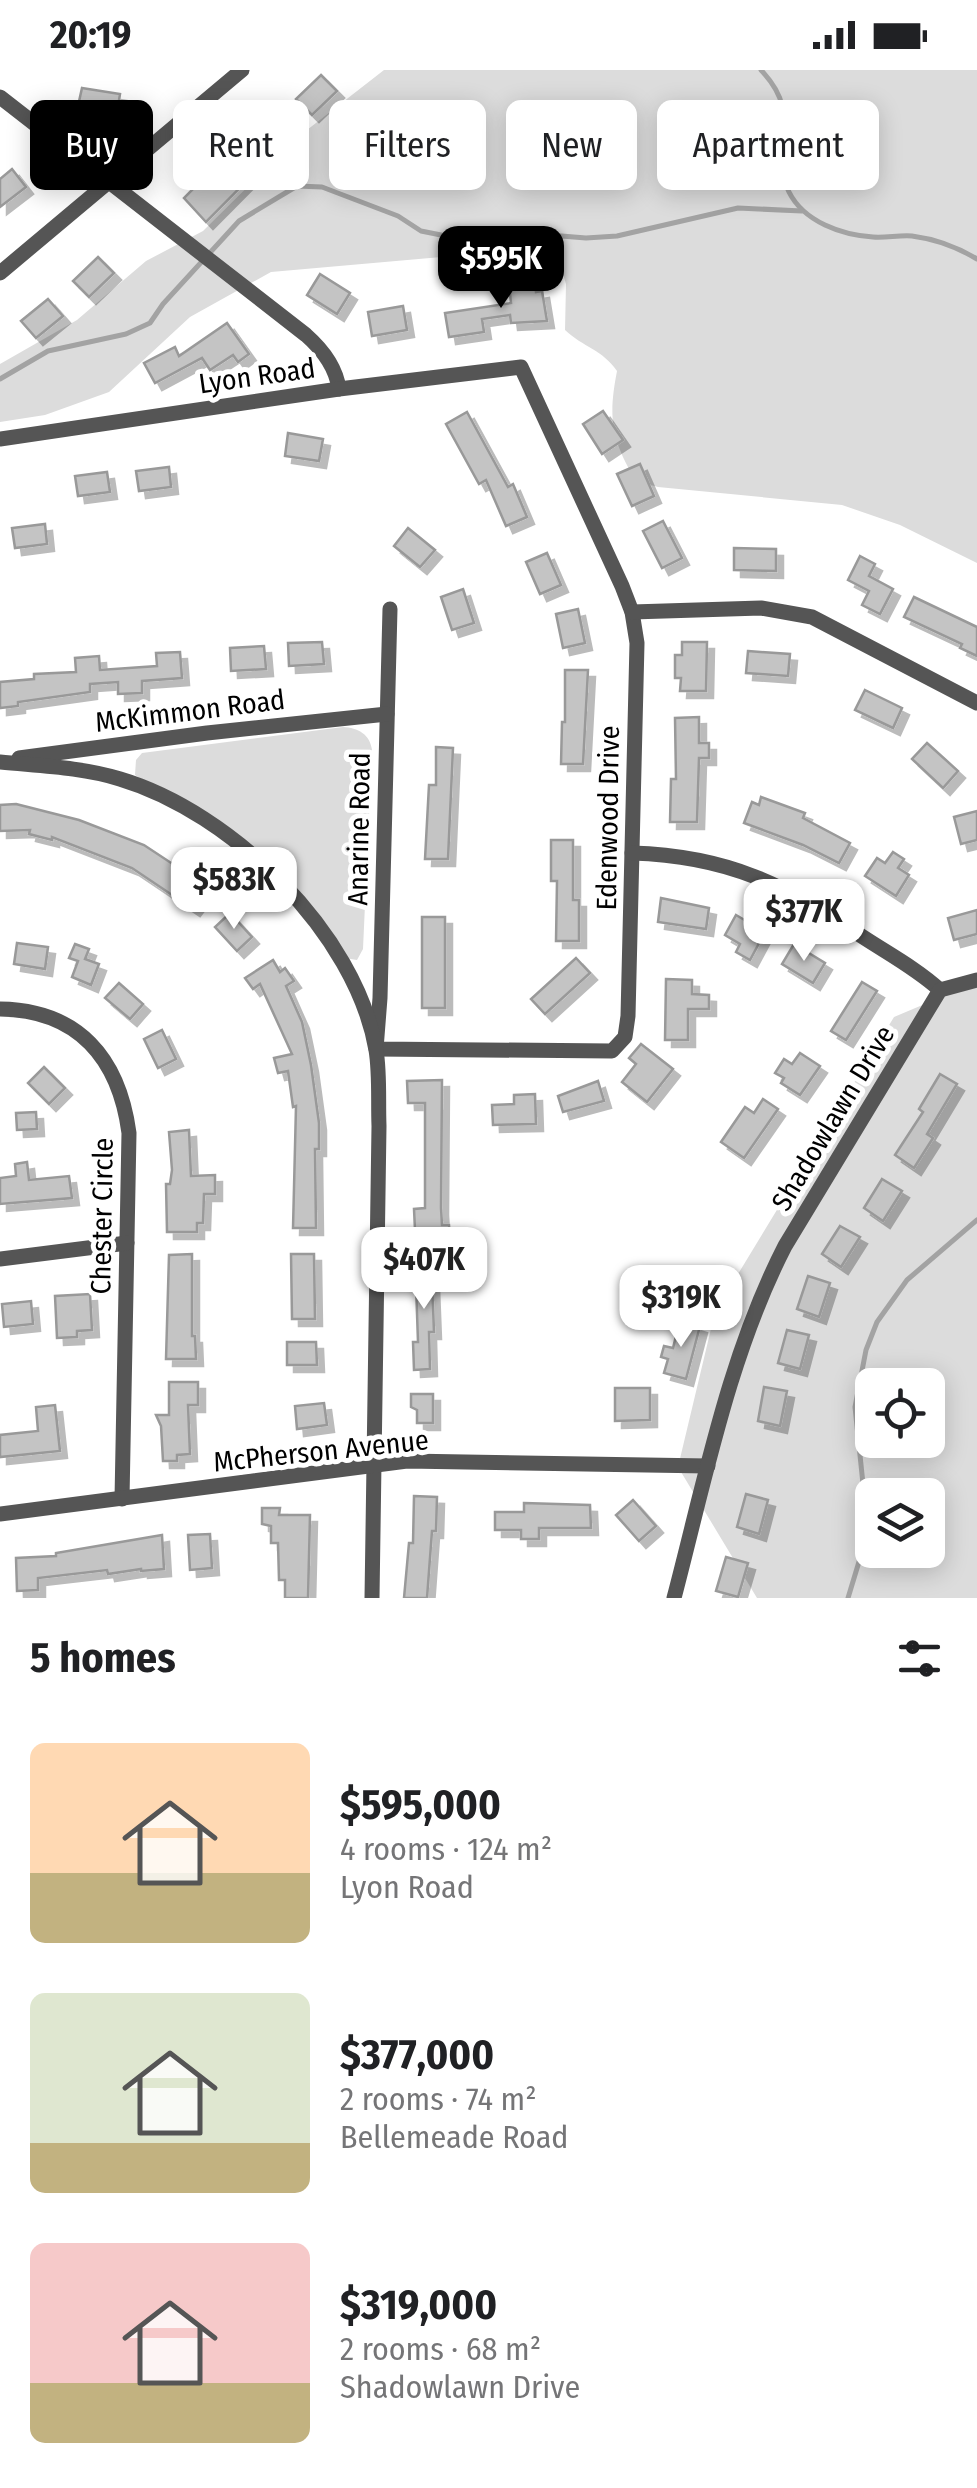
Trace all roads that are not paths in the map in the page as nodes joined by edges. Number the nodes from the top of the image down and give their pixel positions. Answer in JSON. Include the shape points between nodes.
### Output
{"nodes":[{"id":1,"x":242,"y":70,"type":"edge"},
{"id":2,"x":0,"y":97,"type":"edge"},
{"id":3,"x":30,"y":120,"type":"edge"},
{"id":4,"x":153,"y":145,"type":"edge"},
{"id":5,"x":99,"y":190,"type":"edge"},
{"id":6,"x":119,"y":190,"type":"edge"},
{"id":7,"x":0,"y":273,"type":"edge"},
{"id":8,"x":522,"y":367,"type":"joint"},
{"id":9,"x":340,"y":389,"type":"junction"},
{"id":10,"x":0,"y":439,"type":"edge"},
{"id":11,"x":390,"y":609,"type":"dead end"},
{"id":12,"x":632,"y":612,"type":"junction"},
{"id":13,"x":977,"y":703,"type":"edge"},
{"id":14,"x":386,"y":714,"type":"junction"},
{"id":15,"x":0,"y":761,"type":"edge"},
{"id":16,"x":632,"y":853,"type":"junction"},
{"id":17,"x":977,"y":980,"type":"edge"},
{"id":18,"x":940,"y":990,"type":"junction"},
{"id":19,"x":0,"y":1009,"type":"edge"},
{"id":20,"x":376,"y":1050,"type":"junction"},
{"id":21,"x":128,"y":1243,"type":"junction"},
{"id":22,"x":0,"y":1259,"type":"edge"},
{"id":23,"x":376,"y":1466,"type":"junction"},
{"id":24,"x":708,"y":1466,"type":"junction"},
{"id":25,"x":122,"y":1499,"type":"junction"},
{"id":26,"x":0,"y":1514,"type":"edge"},
{"id":27,"x":372,"y":1598,"type":"edge"},
{"id":28,"x":674,"y":1598,"type":"edge"}],
"edges":[{"from":1,"to":4,"type":"street"},
{"from":2,"to":3,"type":"street"},
{"from":5,"to":7,"type":"street"},
{"from":6,"to":9,"type":"street","via":[[306,335],[327,358]]},
{"from":8,"to":9,"type":"street","name":"Lyon Road"},
{"from":8,"to":12,"type":"street","name":"Edenwood Drive"},
{"from":9,"to":10,"type":"street","name":"Lyon Road"},
{"from":11,"to":14,"type":"street","name":"Anarine Road"},
{"from":12,"to":13,"type":"street","via":[[782,610],[832,625]]},
{"from":12,"to":16,"type":"street","name":"Edenwood Drive"},
{"from":14,"to":15,"type":"street","name":"McKimmon Road"},
{"from":14,"to":20,"type":"street","name":"Anarine Road"},
{"from":15,"to":20,"type":"street","name":"Anarine Road","via":[[122,779],[184,807],[232,840],[275,877],[329,940],[359,996]]},
{"from":16,"to":18,"type":"street","via":[[717,863],[776,884]]},
{"from":16,"to":20,"type":"street","name":"Edenwood Drive","via":[[628,1016],[620,1046],[601,1053]]},
{"from":17,"to":18,"type":"street"},
{"from":18,"to":24,"type":"street","name":"Shadowlawn Drive","via":[[764,1287]]},
{"from":19,"to":21,"type":"street","name":"Chester Circle","via":[[62,1022],[88,1040],[112,1073],[129,1133]]},
{"from":20,"to":23,"type":"street","name":"Anarine Road"},
{"from":21,"to":22,"type":"street"},
{"from":21,"to":25,"type":"street","name":"Chester Circle"},
{"from":23,"to":24,"type":"street","name":"McPherson Avenue"},
{"from":23,"to":25,"type":"street","name":"McPherson Avenue"},
{"from":23,"to":27,"type":"street","name":"Anarine Road"},
{"from":24,"to":28,"type":"street","name":"Shadowlawn Drive"},
{"from":25,"to":26,"type":"street","name":"McPherson Avenue"}]}
